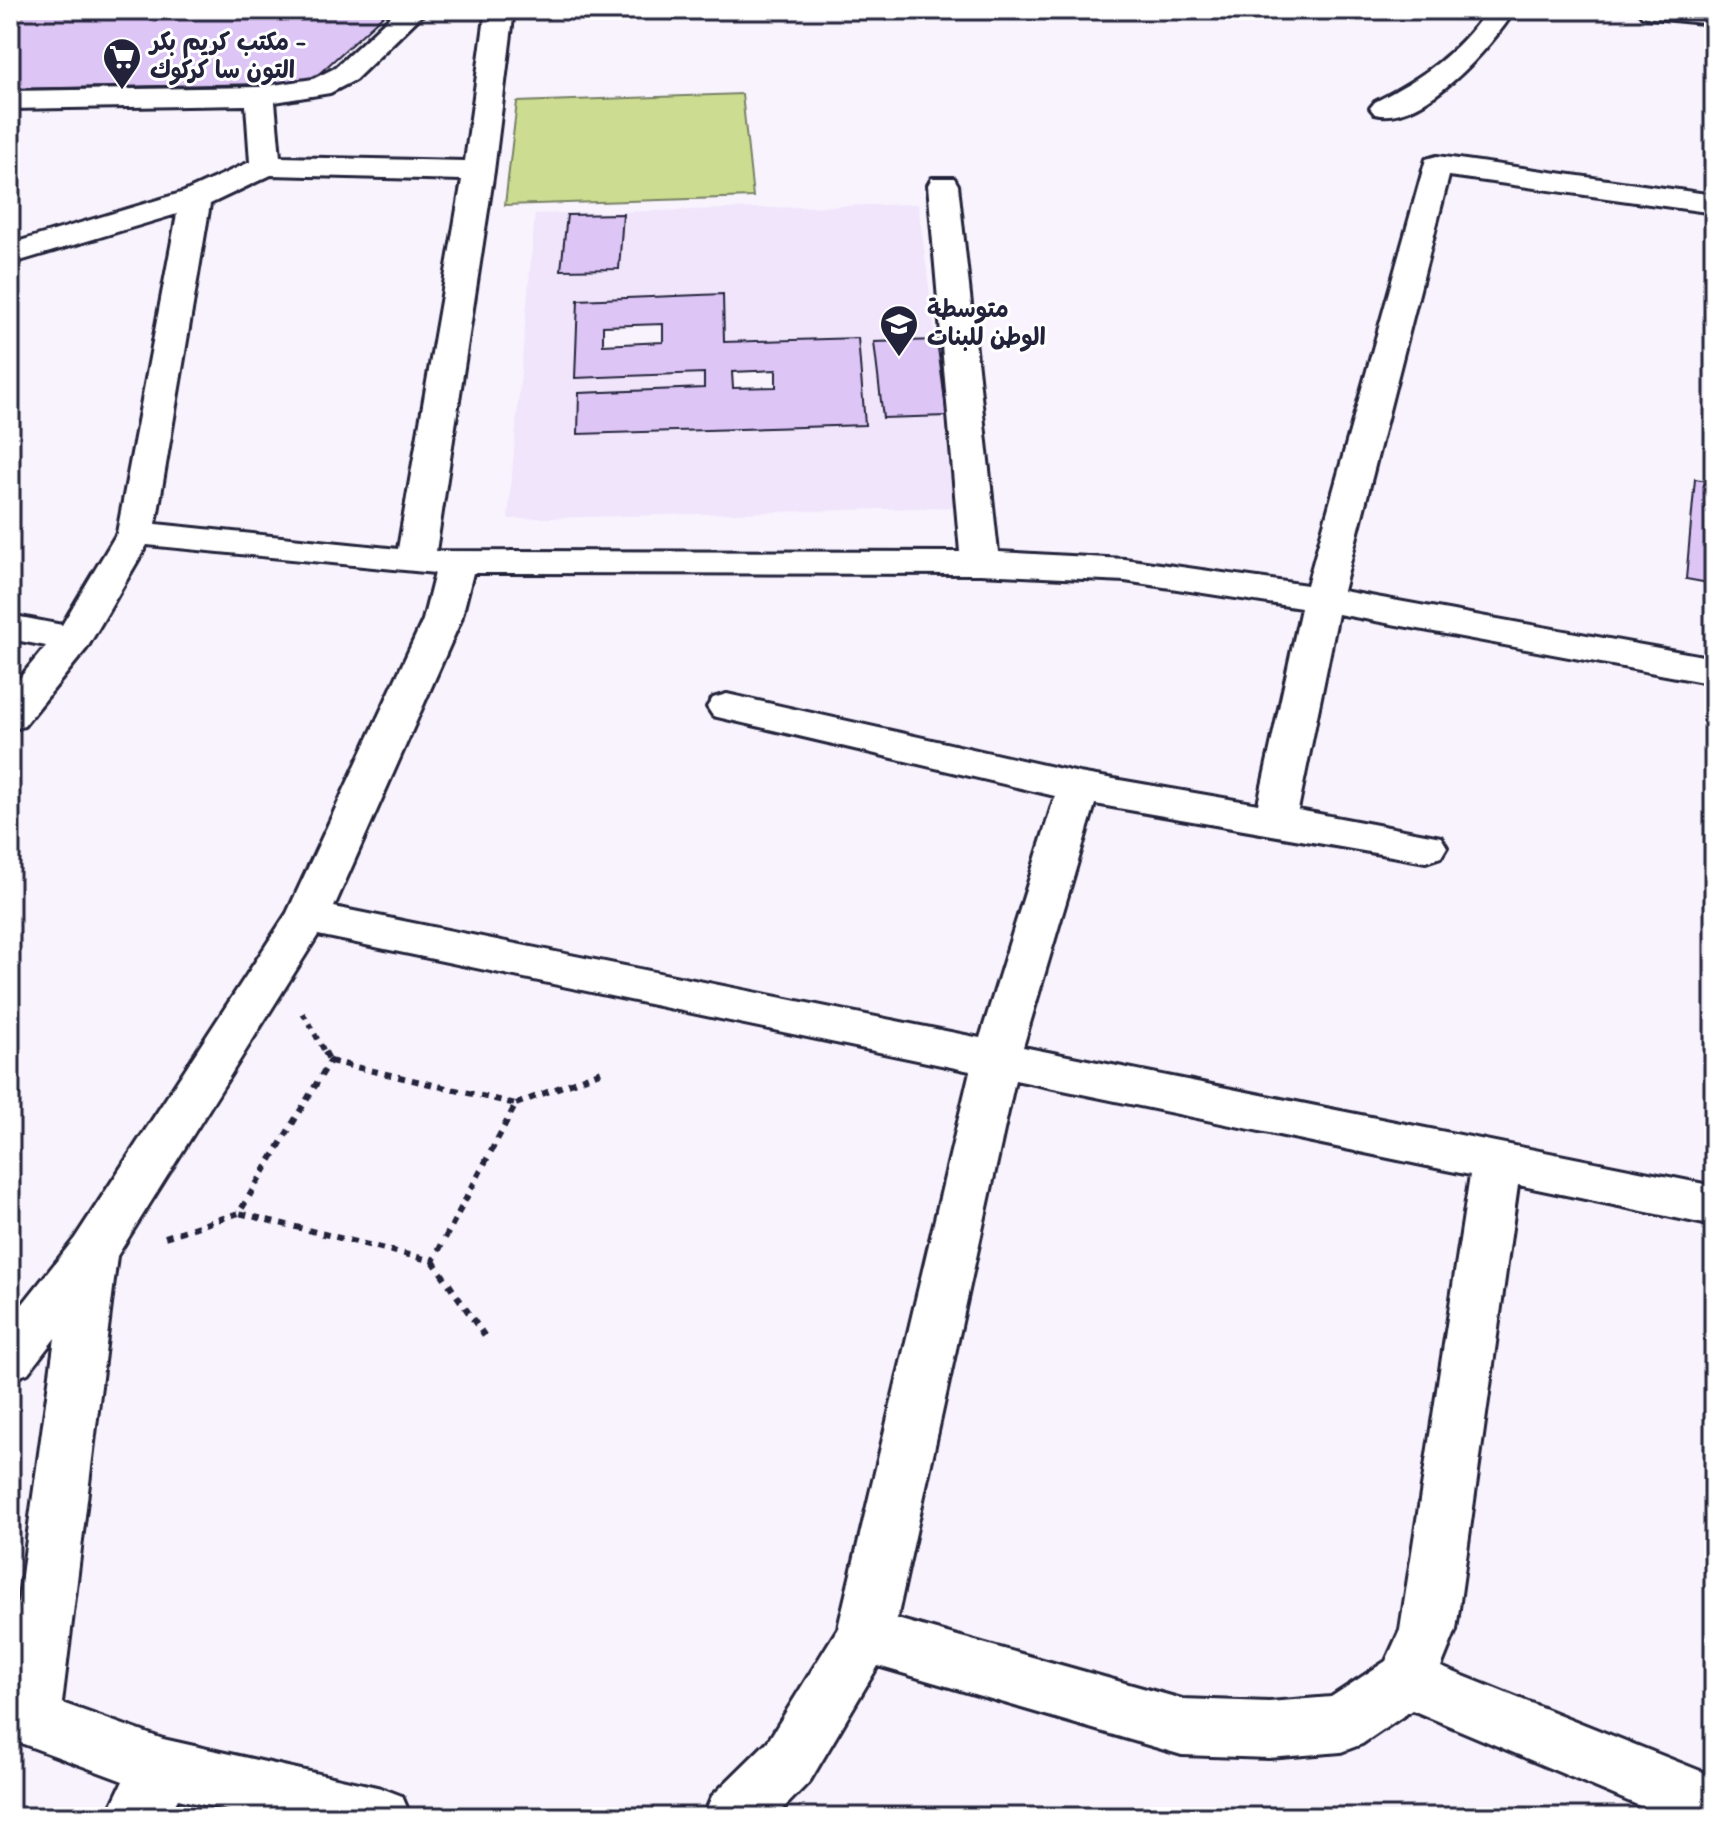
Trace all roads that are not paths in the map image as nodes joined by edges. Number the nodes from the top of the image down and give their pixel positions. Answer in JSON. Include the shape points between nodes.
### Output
{"nodes":[{"id":1,"x":413,"y":10,"type":"edge"},
{"id":2,"x":500,"y":10,"type":"edge"},
{"id":3,"x":1501,"y":10,"type":"edge"},
{"id":4,"x":1652,"y":10,"type":"edge"},
{"id":5,"x":1714,"y":16,"type":"edge"},
{"id":6,"x":260,"y":96,"type":"junction"},
{"id":7,"x":10,"y":100,"type":"edge"},
{"id":8,"x":1385,"y":108,"type":"dead end"},
{"id":9,"x":266,"y":166,"type":"junction"},
{"id":10,"x":479,"y":171,"type":"junction"},
{"id":11,"x":943,"y":185,"type":"dead end"},
{"id":12,"x":195,"y":199,"type":"junction"},
{"id":13,"x":1714,"y":204,"type":"edge"},
{"id":14,"x":10,"y":254,"type":"edge"},
{"id":15,"x":136,"y":533,"type":"junction"},
{"id":16,"x":436,"y":562,"type":"junction"},
{"id":17,"x":980,"y":563,"type":"junction"},
{"id":18,"x":1322,"y":599,"type":"junction"},
{"id":19,"x":10,"y":627,"type":"edge"},
{"id":20,"x":73,"y":639,"type":"junction"},
{"id":21,"x":1714,"y":671,"type":"edge"},
{"id":22,"x":727,"y":707,"type":"dead end"},
{"id":23,"x":10,"y":717,"type":"edge"},
{"id":24,"x":1079,"y":787,"type":"junction"},
{"id":25,"x":1275,"y":821,"type":"junction"},
{"id":26,"x":1426,"y":847,"type":"dead end"},
{"id":27,"x":307,"y":917,"type":"junction"},
{"id":28,"x":997,"y":1057,"type":"junction"},
{"id":29,"x":1497,"y":1159,"type":"junction"},
{"id":30,"x":1714,"y":1206,"type":"edge"},
{"id":31,"x":93,"y":1252,"type":"junction"},
{"id":32,"x":10,"y":1358,"type":"edge"},
{"id":33,"x":865,"y":1636,"type":"junction"},
{"id":34,"x":1407,"y":1680,"type":"junction"},
{"id":35,"x":21,"y":1716,"type":"edge"},
{"id":36,"x":163,"y":1767,"type":"junction"},
{"id":37,"x":136,"y":1817,"type":"edge"},
{"id":38,"x":381,"y":1817,"type":"edge"},
{"id":39,"x":733,"y":1817,"type":"edge"},
{"id":40,"x":1713,"y":1817,"type":"edge"}],
"edges":[{"from":1,"to":6,"type":"street","via":[[345,74],[320,87]]},
{"from":2,"to":10,"type":"street"},
{"from":3,"to":8,"type":"street","via":[[1477,49],[1432,85]]},
{"from":4,"to":5,"type":"street"},
{"from":6,"to":7,"type":"street"},
{"from":6,"to":9,"type":"street"},
{"from":9,"to":10,"type":"street"},
{"from":9,"to":12,"type":"street"},
{"from":10,"to":16,"type":"street"},
{"from":11,"to":17,"type":"street"},
{"from":12,"to":14,"type":"street"},
{"from":12,"to":15,"type":"street"},
{"from":13,"to":18,"type":"street","via":[[1437,165]]},
{"from":15,"to":16,"type":"street"},
{"from":15,"to":20,"type":"street"},
{"from":16,"to":17,"type":"street"},
{"from":16,"to":27,"type":"street","via":[[442,620]]},
{"from":17,"to":18,"type":"street","via":[[1125,570]]},
{"from":18,"to":21,"type":"street"},
{"from":18,"to":25,"type":"street"},
{"from":19,"to":20,"type":"street"},
{"from":20,"to":23,"type":"street"},
{"from":22,"to":24,"type":"street"},
{"from":24,"to":25,"type":"street"},
{"from":24,"to":28,"type":"street"},
{"from":25,"to":26,"type":"street"},
{"from":27,"to":28,"type":"street"},
{"from":27,"to":31,"type":"street"},
{"from":28,"to":29,"type":"street"},
{"from":28,"to":33,"type":"street"},
{"from":29,"to":30,"type":"street"},
{"from":29,"to":34,"type":"street","via":[[1428,1630]]},
{"from":31,"to":32,"type":"street"},
{"from":31,"to":35,"type":"street"},
{"from":33,"to":34,"type":"street","via":[[1182,1727],[1269,1730],[1341,1724]]},
{"from":33,"to":39,"type":"street","via":[[789,1761]]},
{"from":34,"to":40,"type":"street","via":[[1682,1792]]},
{"from":35,"to":36,"type":"street"},
{"from":36,"to":37,"type":"street"},
{"from":36,"to":38,"type":"street"}]}
